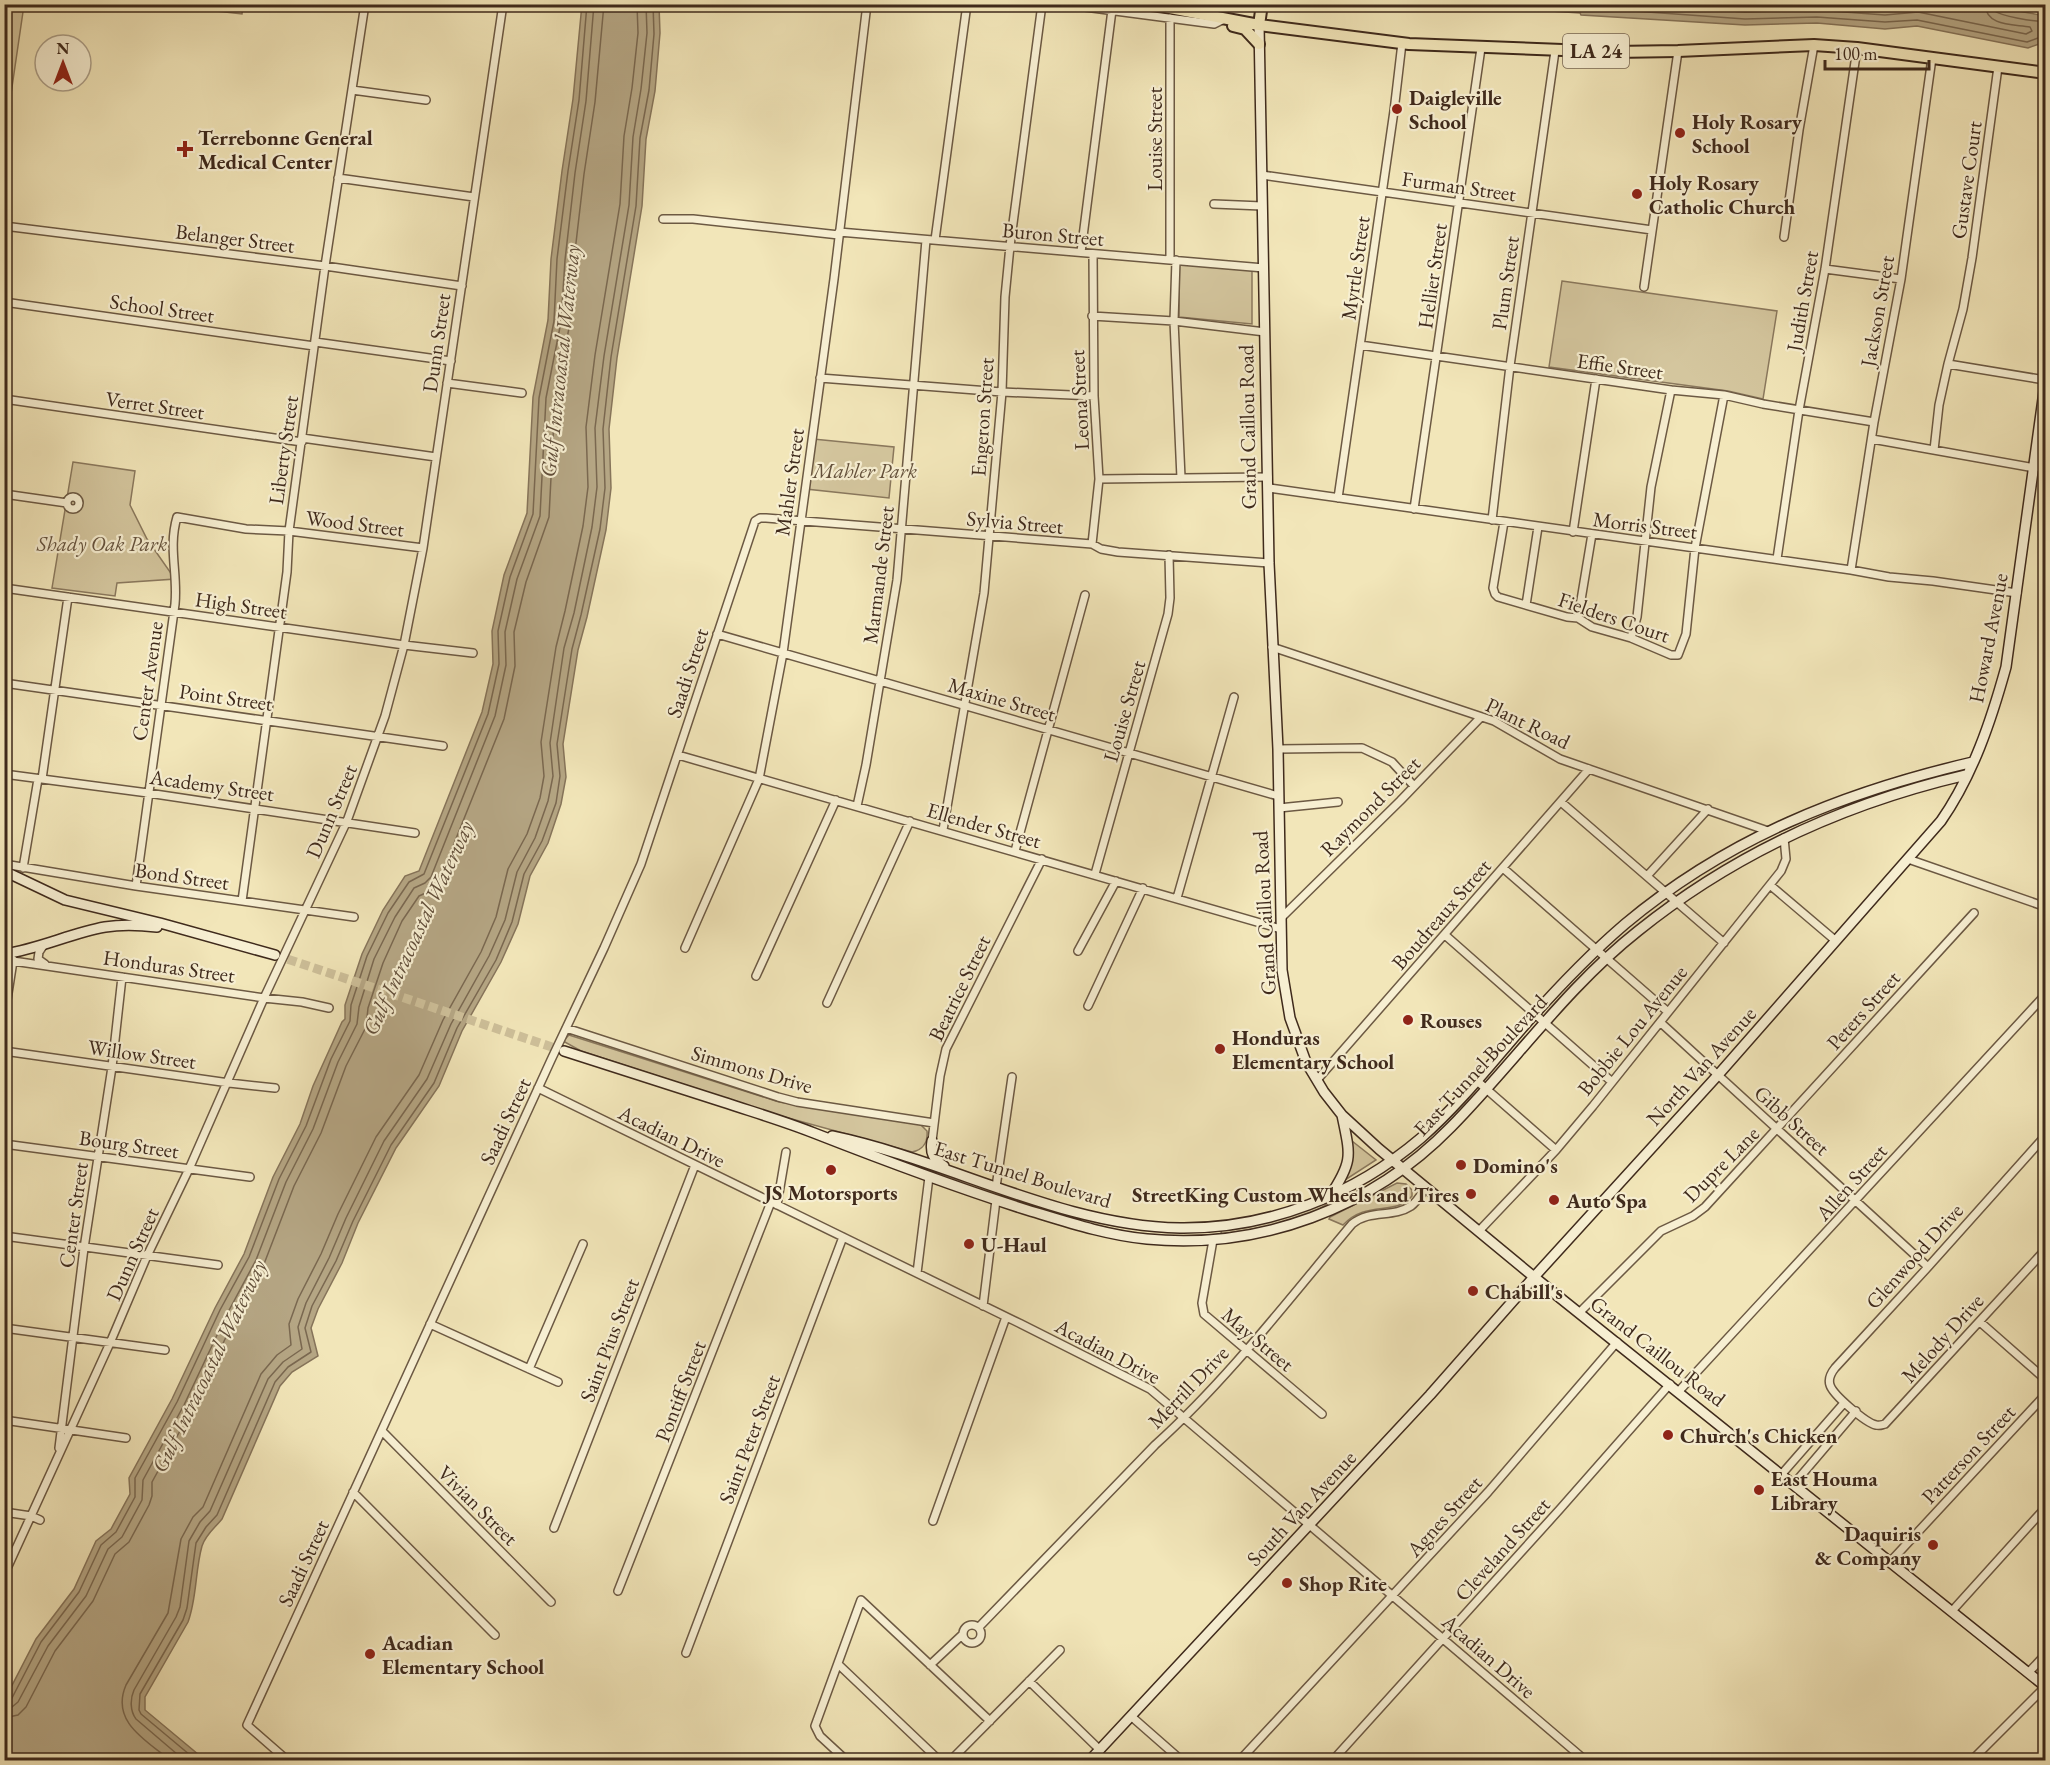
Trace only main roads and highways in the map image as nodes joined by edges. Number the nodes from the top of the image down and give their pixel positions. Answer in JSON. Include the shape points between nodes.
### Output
{"nodes":[{"id":1,"x":1262,"y":4,"type":"edge"},
{"id":2,"x":1152,"y":5,"type":"edge"},
{"id":3,"x":1226,"y":19,"type":"junction"},
{"id":4,"x":1259,"y":25,"type":"junction"},
{"id":5,"x":1259,"y":44,"type":"junction"},
{"id":6,"x":2046,"y":73,"type":"edge"},
{"id":7,"x":2045,"y":379,"type":"edge"},
{"id":8,"x":1973,"y":762,"type":"junction"},
{"id":9,"x":1966,"y":775,"type":"junction"},
{"id":10,"x":4,"y":871,"type":"edge"},
{"id":11,"x":1892,"y":878,"type":"joint"},
{"id":12,"x":177,"y":928,"type":"junction"},
{"id":13,"x":4,"y":954,"type":"edge"},
{"id":14,"x":275,"y":956,"type":"tunnel mouth"},
{"id":15,"x":564,"y":1051,"type":"tunnel mouth"},
{"id":16,"x":1342,"y":1115,"type":"junction"},
{"id":17,"x":812,"y":1132,"type":"junction"},
{"id":18,"x":905,"y":1157,"type":"junction"},
{"id":19,"x":1393,"y":1160,"type":"junction"},
{"id":20,"x":1404,"y":1169,"type":"junction"},
{"id":21,"x":951,"y":1172,"type":"junction"},
{"id":22,"x":996,"y":1187,"type":"junction"},
{"id":23,"x":974,"y":1192,"type":"junction"},
{"id":24,"x":1022,"y":1195,"type":"junction"},
{"id":25,"x":1330,"y":1196,"type":"junction"},
{"id":26,"x":996,"y":1200,"type":"junction"},
{"id":27,"x":1534,"y":1277,"type":"junction"},
{"id":28,"x":2045,"y":1687,"type":"edge"},
{"id":29,"x":1090,"y":1761,"type":"edge"}],
"edges":[{"from":1,"to":4,"type":"main road","name":"Grand Caillou Road"},
{"from":2,"to":3,"type":"main road","number":"LA 24"},
{"from":3,"to":4,"type":"main road","number":"LA 24"},
{"from":3,"to":5,"type":"main road","via":[[1232,26],[1245,29]]},
{"from":4,"to":5,"type":"main road","name":"Grand Caillou Road"},
{"from":4,"to":6,"type":"main road","number":"LA 24","via":[[1402,43],[1555,51],[1814,45]]},
{"from":5,"to":16,"type":"main road","name":"Grand Caillou Road","via":[[1282,970],[1296,1038],[1317,1080]]},
{"from":7,"to":8,"type":"main road","name":"Howard Avenue","via":[[2006,667]]},
{"from":8,"to":9,"type":"main road","name":"Howard Avenue"},
{"from":8,"to":19,"type":"main road","name":"East Tunnel Boulevard","via":[[1820,807],[1700,869],[1626,923],[1596,951],[1458,1102]]},
{"from":9,"to":11,"type":"main road","name":"Howard Avenue","via":[[1941,821]]},
{"from":9,"to":20,"type":"main road","name":"East Tunnel Boulevard","via":[[1877,800],[1756,851],[1710,878],[1606,959],[1448,1131]]},
{"from":10,"to":12,"type":"main road","via":[[65,900]]},
{"from":11,"to":27,"type":"main road","name":"North Van Avenue"},
{"from":12,"to":13,"type":"main road","via":[[117,926]]},
{"from":12,"to":14,"type":"main road"},
{"from":15,"to":17,"type":"main road","name":"East Tunnel Boulevard"},
{"from":16,"to":19,"type":"main road","name":"Grand Caillou Road"},
{"from":16,"to":25,"type":"main road","via":[[1348,1164]]},
{"from":17,"to":18,"type":"main road","name":"East Tunnel Boulevard"},
{"from":17,"to":23,"type":"main road","name":"East Tunnel Boulevard"},
{"from":18,"to":21,"type":"main road","name":"East Tunnel Boulevard"},
{"from":18,"to":21,"type":"main road","via":[[926,1151],[932,1141],[934,1157]]},
{"from":19,"to":20,"type":"main road","name":"Grand Caillou Road"},
{"from":19,"to":25,"type":"main road","name":"East Tunnel Boulevard"},
{"from":20,"to":26,"type":"main road","name":"East Tunnel Boulevard","via":[[1361,1196],[1318,1216],[1259,1233],[1213,1240],[1168,1241],[1119,1235]]},
{"from":20,"to":27,"type":"main road","name":"Grand Caillou Road"},
{"from":21,"to":22,"type":"main road","name":"East Tunnel Boulevard"},
{"from":22,"to":23,"type":"main road"},
{"from":22,"to":24,"type":"main road","name":"East Tunnel Boulevard"},
{"from":23,"to":26,"type":"main road","name":"East Tunnel Boulevard"},
{"from":24,"to":25,"type":"main road","name":"East Tunnel Boulevard","via":[[1108,1220],[1177,1228],[1234,1225],[1275,1216]]},
{"from":24,"to":26,"type":"main road","via":[[1007,1194]]},
{"from":27,"to":28,"type":"main road","name":"Grand Caillou Road"},
{"from":27,"to":29,"type":"main road","name":"South Van Avenue","via":[[1422,1404]]}]}
